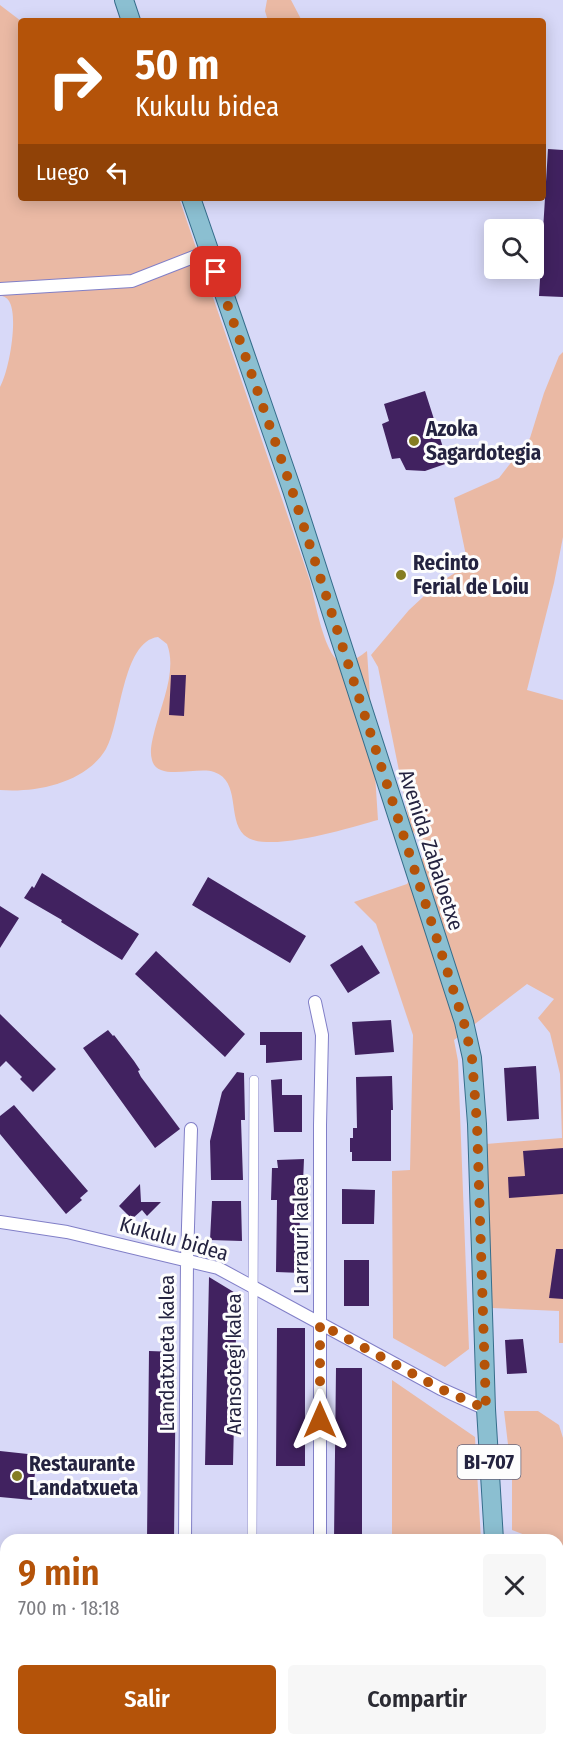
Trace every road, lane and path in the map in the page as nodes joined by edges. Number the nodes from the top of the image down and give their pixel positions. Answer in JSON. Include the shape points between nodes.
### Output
{"nodes":[{"id":1,"x":124,"y":0,"type":"edge"},
{"id":2,"x":130,"y":18,"type":"edge"},
{"id":3,"x":192,"y":201,"type":"edge"},
{"id":4,"x":209,"y":251,"type":"junction"},
{"id":5,"x":0,"y":289,"type":"edge"},
{"id":6,"x":315,"y":1002,"type":"dead end"},
{"id":7,"x":254,"y":1080,"type":"dead end"},
{"id":8,"x":191,"y":1129,"type":"dead end"},
{"id":9,"x":0,"y":1222,"type":"edge"},
{"id":10,"x":187,"y":1259,"type":"junction"},
{"id":11,"x":252,"y":1287,"type":"junction"},
{"id":12,"x":320,"y":1324,"type":"junction"},
{"id":13,"x":486,"y":1409,"type":"junction"},
{"id":14,"x":184,"y":1534,"type":"edge"},
{"id":15,"x":252,"y":1534,"type":"edge"},
{"id":16,"x":320,"y":1534,"type":"edge"},
{"id":17,"x":494,"y":1534,"type":"edge"}],
"edges":[{"from":1,"to":2,"type":"main road"},
{"from":3,"to":4,"type":"main road","name":"Avenida Zabaloetxe","number":"BI-707"},
{"from":4,"to":5,"type":"street","via":[[132,281]]},
{"from":4,"to":13,"type":"main road","name":"Avenida Zabaloetxe","number":"BI-707","via":[[292,490],[466,1031],[477,1124]]},
{"from":6,"to":12,"type":"street","name":"Larrauri kalea","via":[[321,1035]]},
{"from":7,"to":11,"type":"street","name":"Aransotegi kalea"},
{"from":8,"to":10,"type":"street","name":"Landatxueta kalea"},
{"from":9,"to":10,"type":"street","name":"Kukulu bidea","via":[[67,1232]]},
{"from":10,"to":11,"type":"street","name":"Kukulu bidea","via":[[218,1268]]},
{"from":10,"to":14,"type":"street","name":"Landatxueta kalea"},
{"from":11,"to":12,"type":"street","name":"Kukulu bidea"},
{"from":11,"to":15,"type":"street","name":"Aransotegi kalea"},
{"from":12,"to":13,"type":"street","name":"Kukulu bidea"},
{"from":12,"to":16,"type":"street","name":"Larrauri kalea"},
{"from":13,"to":17,"type":"main road","name":"Avenida Zabaloetxe","number":"BI-707"}]}
